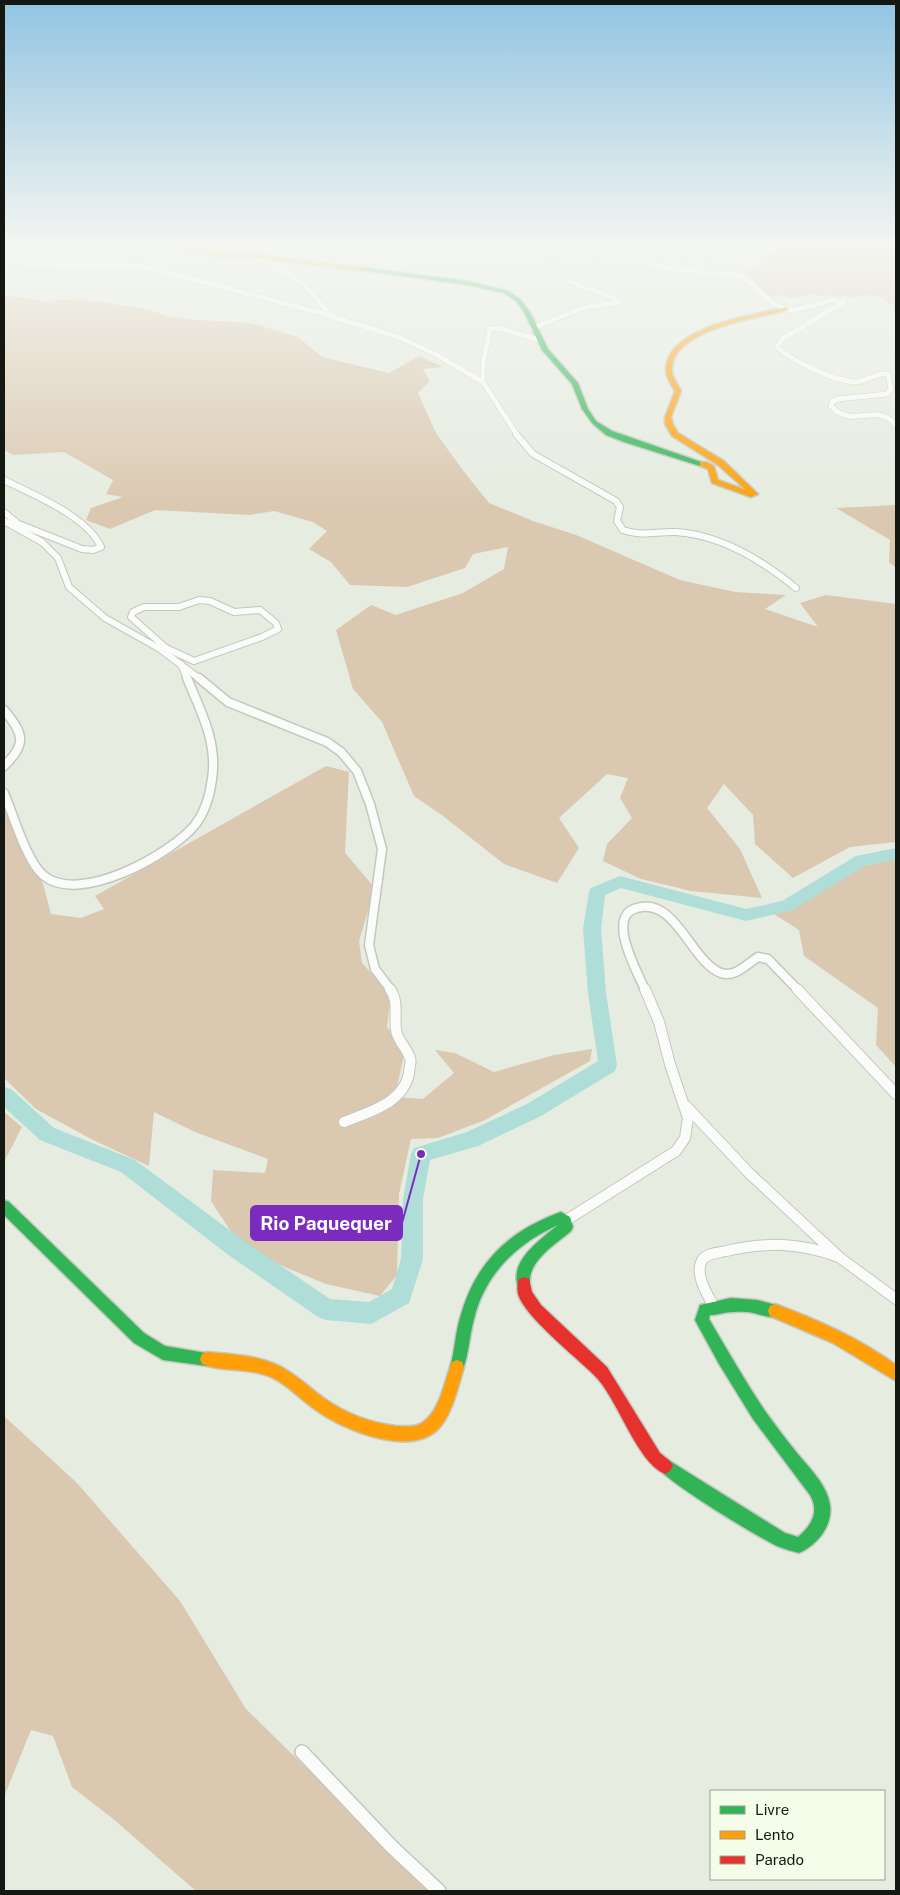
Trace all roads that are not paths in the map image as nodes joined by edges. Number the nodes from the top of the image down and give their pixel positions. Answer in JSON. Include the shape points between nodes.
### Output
{"nodes":[{"id":1,"x":388,"y":332,"type":"edge"},
{"id":2,"x":489,"y":332,"type":"edge"},
{"id":3,"x":514,"y":332,"type":"edge"},
{"id":4,"x":536,"y":332,"type":"edge"},
{"id":5,"x":701,"y":332,"type":"edge"},
{"id":6,"x":792,"y":332,"type":"edge"},
{"id":7,"x":540,"y":340,"type":"junction"},
{"id":8,"x":483,"y":382,"type":"junction"},
{"id":9,"x":896,"y":425,"type":"edge"},
{"id":10,"x":4,"y":480,"type":"edge"},
{"id":11,"x":4,"y":512,"type":"edge"},
{"id":12,"x":4,"y":520,"type":"edge"},
{"id":13,"x":16,"y":522,"type":"junction"},
{"id":14,"x":796,"y":588,"type":"dead end"},
{"id":15,"x":164,"y":650,"type":"junction"},
{"id":16,"x":181,"y":664,"type":"junction"},
{"id":17,"x":4,"y":710,"type":"edge"},
{"id":18,"x":4,"y":766,"type":"edge"},
{"id":19,"x":4,"y":793,"type":"edge"},
{"id":20,"x":896,"y":1094,"type":"edge"},
{"id":21,"x":684,"y":1104,"type":"junction"},
{"id":22,"x":344,"y":1122,"type":"dead end"},
{"id":23,"x":4,"y":1206,"type":"edge"},
{"id":24,"x":566,"y":1221,"type":"junction"},
{"id":25,"x":840,"y":1257,"type":"junction"},
{"id":26,"x":896,"y":1299,"type":"edge"},
{"id":27,"x":714,"y":1307,"type":"junction"},
{"id":28,"x":896,"y":1374,"type":"edge"},
{"id":29,"x":302,"y":1752,"type":"dead end"},
{"id":30,"x":439,"y":1891,"type":"edge"}],
"edges":[{"from":1,"to":8,"type":"street","via":[[410,341]]},
{"from":2,"to":8,"type":"street"},
{"from":3,"to":7,"type":"street"},
{"from":4,"to":7,"type":"street"},
{"from":5,"to":7,"type":"street","via":[[692,336],[676,352],[669,370],[678,391],[668,417],[669,424],[675,434],[721,463],[751,490],[752,496],[714,481],[711,468],[706,464],[627,440],[598,426],[590,417],[573,380],[545,350]]},
{"from":6,"to":9,"type":"street","via":[[778,342],[777,348],[844,380],[861,382],[879,373],[888,374],[890,389],[887,394],[837,399],[831,406],[836,413],[846,417],[885,415]]},
{"from":8,"to":14,"type":"street","via":[[533,454],[616,501],[620,507],[617,521],[622,530],[641,534],[678,532],[728,545],[766,564]]},
{"from":10,"to":13,"type":"street","via":[[65,512],[90,530],[102,544],[93,551],[80,549]]},
{"from":11,"to":13,"type":"street"},
{"from":12,"to":13,"type":"street"},
{"from":12,"to":15,"type":"street","via":[[42,542],[58,558],[69,587],[80,598],[105,618]]},
{"from":15,"to":15,"type":"street","via":[[132,619],[131,614],[146,606],[173,608],[205,600],[234,612],[260,610],[279,627],[272,633],[198,661]]},
{"from":15,"to":16,"type":"street"},
{"from":16,"to":19,"type":"street","via":[[210,729],[213,756],[209,796],[194,826],[183,837],[122,874],[90,883],[60,883],[43,875]]},
{"from":16,"to":22,"type":"street","via":[[228,702],[311,734],[341,752],[357,771],[366,792],[382,849],[369,945],[375,969],[395,999],[396,1032],[409,1054],[410,1069],[396,1098]]},
{"from":17,"to":18,"type":"street","via":[[21,740],[20,748]]},
{"from":20,"to":21,"type":"street","via":[[768,959],[758,957],[732,974],[723,974],[709,965],[670,918],[649,907],[634,908],[624,921],[628,950],[659,1022]]},
{"from":21,"to":24,"type":"street","via":[[688,1118],[685,1138],[676,1151]]},
{"from":21,"to":25,"type":"street","via":[[749,1173]]},
{"from":23,"to":24,"type":"street","via":[[139,1338],[163,1353],[254,1365],[278,1373],[328,1410],[358,1423],[412,1435],[428,1429],[441,1412],[460,1359],[466,1319],[494,1262],[520,1240],[549,1223],[561,1218]]},
{"from":24,"to":27,"type":"street","via":[[566,1226],[535,1252],[523,1273],[525,1294],[536,1310],[602,1372],[655,1458],[685,1481],[782,1540],[799,1545],[809,1539],[820,1525],[822,1505],[818,1492],[768,1430],[714,1345],[702,1320],[705,1310]]},
{"from":25,"to":26,"type":"street"},
{"from":25,"to":27,"type":"street","via":[[787,1244],[706,1255],[699,1269]]},
{"from":27,"to":28,"type":"street","via":[[721,1304],[754,1305],[798,1321],[857,1347]]},
{"from":29,"to":30,"type":"street","via":[[392,1847]]}]}
